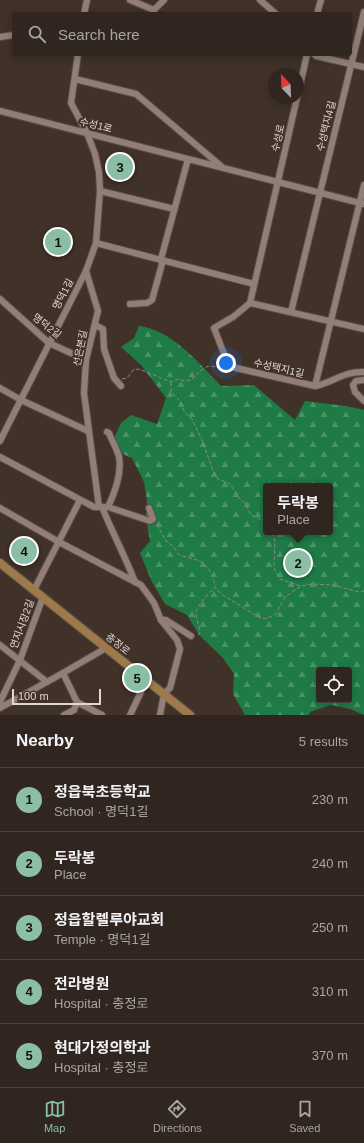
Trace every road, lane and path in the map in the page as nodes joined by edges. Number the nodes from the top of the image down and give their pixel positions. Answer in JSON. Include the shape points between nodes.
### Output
{"nodes":[{"id":1,"x":86,"y":0,"type":"edge"},
{"id":2,"x":130,"y":0,"type":"edge"},
{"id":3,"x":164,"y":0,"type":"edge"},
{"id":4,"x":321,"y":0,"type":"edge"},
{"id":5,"x":263,"y":1,"type":"edge"},
{"id":6,"x":142,"y":2,"type":"edge"},
{"id":7,"x":84,"y":12,"type":"edge"},
{"id":8,"x":274,"y":12,"type":"edge"},
{"id":9,"x":318,"y":12,"type":"edge"},
{"id":10,"x":364,"y":12,"type":"edge"},
{"id":11,"x":12,"y":35,"type":"edge"},
{"id":12,"x":0,"y":37,"type":"edge"},
{"id":13,"x":78,"y":56,"type":"edge"},
{"id":14,"x":307,"y":56,"type":"edge"},
{"id":15,"x":316,"y":56,"type":"edge"},
{"id":16,"x":351,"y":63,"type":"junction"},
{"id":17,"x":364,"y":67,"type":"edge"},
{"id":18,"x":304,"y":68,"type":"edge"},
{"id":19,"x":75,"y":79,"type":"junction"},
{"id":20,"x":296,"y":104,"type":"edge"},
{"id":21,"x":0,"y":111,"type":"edge"},
{"id":22,"x":86,"y":133,"type":"junction"},
{"id":23,"x":188,"y":159,"type":"junction"},
{"id":24,"x":223,"y":168,"type":"junction"},
{"id":25,"x":278,"y":182,"type":"junction"},
{"id":26,"x":364,"y":185,"type":"edge"},
{"id":27,"x":100,"y":191,"type":"junction"},
{"id":28,"x":320,"y":193,"type":"junction"},
{"id":29,"x":362,"y":203,"type":"edge"},
{"id":30,"x":174,"y":209,"type":"junction"},
{"id":31,"x":96,"y":243,"type":"junction"},
{"id":32,"x":161,"y":259,"type":"junction"},
{"id":33,"x":86,"y":271,"type":"junction"},
{"id":34,"x":254,"y":284,"type":"junction"},
{"id":35,"x":0,"y":300,"type":"edge"},
{"id":36,"x":250,"y":302,"type":"junction"},
{"id":37,"x":130,"y":304,"type":"dead end"},
{"id":38,"x":291,"y":312,"type":"junction"},
{"id":39,"x":331,"y":322,"type":"junction"},
{"id":40,"x":95,"y":325,"type":"junction"},
{"id":41,"x":364,"y":329,"type":"edge"},
{"id":42,"x":49,"y":343,"type":"junction"},
{"id":43,"x":86,"y":360,"type":"junction"},
{"id":44,"x":221,"y":362,"type":"dead end"},
{"id":45,"x":364,"y":372,"type":"edge"},
{"id":46,"x":116,"y":380,"type":"junction"},
{"id":47,"x":364,"y":380,"type":"edge"},
{"id":48,"x":171,"y":382,"type":"junction"},
{"id":49,"x":121,"y":386,"type":"dead end"},
{"id":50,"x":315,"y":386,"type":"junction"},
{"id":51,"x":0,"y":388,"type":"edge"},
{"id":52,"x":20,"y":400,"type":"junction"},
{"id":53,"x":364,"y":401,"type":"edge"},
{"id":54,"x":88,"y":431,"type":"junction"},
{"id":55,"x":107,"y":432,"type":"dead end"},
{"id":56,"x":0,"y":441,"type":"edge"},
{"id":57,"x":0,"y":457,"type":"edge"},
{"id":58,"x":80,"y":500,"type":"junction"},
{"id":59,"x":103,"y":507,"type":"junction"},
{"id":60,"x":0,"y":508,"type":"edge"},
{"id":61,"x":149,"y":508,"type":"dead end"},
{"id":62,"x":153,"y":519,"type":"junction"},
{"id":63,"x":263,"y":521,"type":"edge"},
{"id":64,"x":273,"y":535,"type":"edge"},
{"id":65,"x":59,"y":542,"type":"junction"},
{"id":66,"x":0,"y":563,"type":"edge"},
{"id":67,"x":135,"y":582,"type":"junction"},
{"id":68,"x":301,"y":586,"type":"junction"},
{"id":69,"x":215,"y":587,"type":"junction"},
{"id":70,"x":34,"y":590,"type":"junction"},
{"id":71,"x":364,"y":591,"type":"edge"},
{"id":72,"x":43,"y":597,"type":"junction"},
{"id":73,"x":161,"y":620,"type":"junction"},
{"id":74,"x":191,"y":636,"type":"joint"},
{"id":75,"x":0,"y":645,"type":"edge"},
{"id":76,"x":106,"y":648,"type":"junction"},
{"id":77,"x":20,"y":660,"type":"junction"},
{"id":78,"x":63,"y":674,"type":"junction"},
{"id":79,"x":144,"y":678,"type":"junction"},
{"id":80,"x":47,"y":682,"type":"junction"},
{"id":81,"x":164,"y":694,"type":"junction"},
{"id":82,"x":0,"y":702,"type":"edge"},
{"id":83,"x":78,"y":702,"type":"junction"},
{"id":84,"x":0,"y":708,"type":"edge"},
{"id":85,"x":73,"y":712,"type":"edge"},
{"id":86,"x":64,"y":715,"type":"edge"},
{"id":87,"x":102,"y":715,"type":"edge"},
{"id":88,"x":130,"y":715,"type":"edge"},
{"id":89,"x":160,"y":715,"type":"edge"},
{"id":90,"x":190,"y":715,"type":"edge"}],
"edges":[{"from":1,"to":7,"type":"street"},
{"from":2,"to":6,"type":"street"},
{"from":3,"to":6,"type":"street","via":[[154,10]]},
{"from":4,"to":9,"type":"street"},
{"from":5,"to":8,"type":"street"},
{"from":10,"to":16,"type":"street","name":"수성택지4길"},
{"from":11,"to":12,"type":"street"},
{"from":13,"to":19,"type":"street","name":"명덕1길"},
{"from":14,"to":18,"type":"street"},
{"from":15,"to":16,"type":"street"},
{"from":16,"to":17,"type":"street"},
{"from":16,"to":28,"type":"street","name":"수성택지4길"},
{"from":19,"to":22,"type":"street","name":"명덕1길","via":[[72,103]]},
{"from":19,"to":24,"type":"street","via":[[136,94]]},
{"from":20,"to":25,"type":"street","name":"수성로"},
{"from":21,"to":22,"type":"street","name":"수성1로"},
{"from":22,"to":23,"type":"street","name":"수성1로"},
{"from":22,"to":27,"type":"street","name":"명덕1길","via":[[95,154]]},
{"from":23,"to":24,"type":"street","name":"수성1로"},
{"from":23,"to":30,"type":"street"},
{"from":24,"to":25,"type":"street","name":"수성1로"},
{"from":25,"to":28,"type":"street","name":"수성1로"},
{"from":25,"to":34,"type":"street"},
{"from":26,"to":29,"type":"street"},
{"from":27,"to":30,"type":"street"},
{"from":27,"to":31,"type":"street","name":"명덕1길"},
{"from":28,"to":29,"type":"street","name":"수성1로"},
{"from":28,"to":38,"type":"street"},
{"from":29,"to":39,"type":"street"},
{"from":30,"to":32,"type":"street"},
{"from":31,"to":32,"type":"street"},
{"from":31,"to":33,"type":"street","name":"명덕1길"},
{"from":32,"to":34,"type":"street"},
{"from":32,"to":37,"type":"street","via":[[162,264],[152,300],[147,303]]},
{"from":33,"to":40,"type":"street","name":"선은본길","via":[[98,311]]},
{"from":33,"to":42,"type":"street","name":"명덕1길"},
{"from":34,"to":36,"type":"street"},
{"from":35,"to":42,"type":"street","name":"명덕2길"},
{"from":36,"to":38,"type":"street"},
{"from":36,"to":50,"type":"street","name":"수성택지1길","via":[[233,317],[214,328],[228,364]]},
{"from":38,"to":39,"type":"street"},
{"from":39,"to":41,"type":"street"},
{"from":39,"to":50,"type":"street","name":"수성택지1길"},
{"from":40,"to":43,"type":"street","name":"선은본길"},
{"from":40,"to":46,"type":"street","via":[[103,329],[104,349]]},
{"from":42,"to":43,"type":"street","name":"명덕2길"},
{"from":42,"to":52,"type":"street","name":"명덕1길"},
{"from":43,"to":54,"type":"street","name":"선은본길","via":[[84,393]]},
{"from":44,"to":48,"type":"path","via":[[220,367],[208,366],[191,380],[179,379]]},
{"from":45,"to":50,"type":"street","name":"수성택지1길","via":[[356,371]]},
{"from":46,"to":48,"type":"path","via":[[127,378],[133,370],[139,369]]},
{"from":46,"to":49,"type":"street"},
{"from":47,"to":53,"type":"street","via":[[356,381],[353,385],[355,392]]},
{"from":48,"to":63,"type":"path","via":[[171,392],[192,419],[218,479],[230,484],[251,515]]},
{"from":51,"to":52,"type":"street"},
{"from":52,"to":54,"type":"street"},
{"from":52,"to":56,"type":"street","name":"명덕1길"},
{"from":54,"to":59,"type":"street","name":"선은본길"},
{"from":55,"to":59,"type":"street","via":[[119,457],[119,470],[115,491]]},
{"from":57,"to":58,"type":"street"},
{"from":58,"to":59,"type":"street","via":[[94,507]]},
{"from":58,"to":65,"type":"street"},
{"from":59,"to":62,"type":"street","via":[[150,521]]},
{"from":59,"to":67,"type":"street","name":"선은본길"},
{"from":60,"to":65,"type":"street"},
{"from":61,"to":62,"type":"street"},
{"from":62,"to":69,"type":"path","via":[[165,540],[179,555],[200,561],[208,568]]},
{"from":64,"to":68,"type":"path","via":[[275,570],[280,579]]},
{"from":65,"to":67,"type":"street"},
{"from":65,"to":70,"type":"street"},
{"from":66,"to":70,"type":"main road","name":"충정로"},
{"from":67,"to":73,"type":"street","via":[[141,585],[154,603]]},
{"from":68,"to":69,"type":"path","via":[[285,597],[276,614],[262,619],[221,594]]},
{"from":68,"to":71,"type":"path","via":[[326,585]]},
{"from":69,"to":74,"type":"path","via":[[198,605],[196,614],[200,633]]},
{"from":70,"to":72,"type":"main road","name":"충정로"},
{"from":72,"to":76,"type":"main road","name":"충정로"},
{"from":72,"to":77,"type":"street","name":"연지시장2길"},
{"from":73,"to":74,"type":"street","via":[[166,620]]},
{"from":73,"to":81,"type":"street","via":[[177,640],[180,649],[170,688]]},
{"from":75,"to":77,"type":"street"},
{"from":76,"to":78,"type":"street"},
{"from":76,"to":79,"type":"main road","name":"충정로"},
{"from":77,"to":80,"type":"street"},
{"from":77,"to":82,"type":"street","name":"연지시장2길"},
{"from":78,"to":80,"type":"street"},
{"from":78,"to":83,"type":"street"},
{"from":79,"to":81,"type":"main road","name":"충정로"},
{"from":79,"to":88,"type":"street","via":[[141,692]]},
{"from":80,"to":84,"type":"street"},
{"from":81,"to":89,"type":"street"},
{"from":81,"to":90,"type":"main road","name":"충정로"},
{"from":83,"to":85,"type":"street"},
{"from":83,"to":87,"type":"street"},
{"from":85,"to":86,"type":"street"}]}
